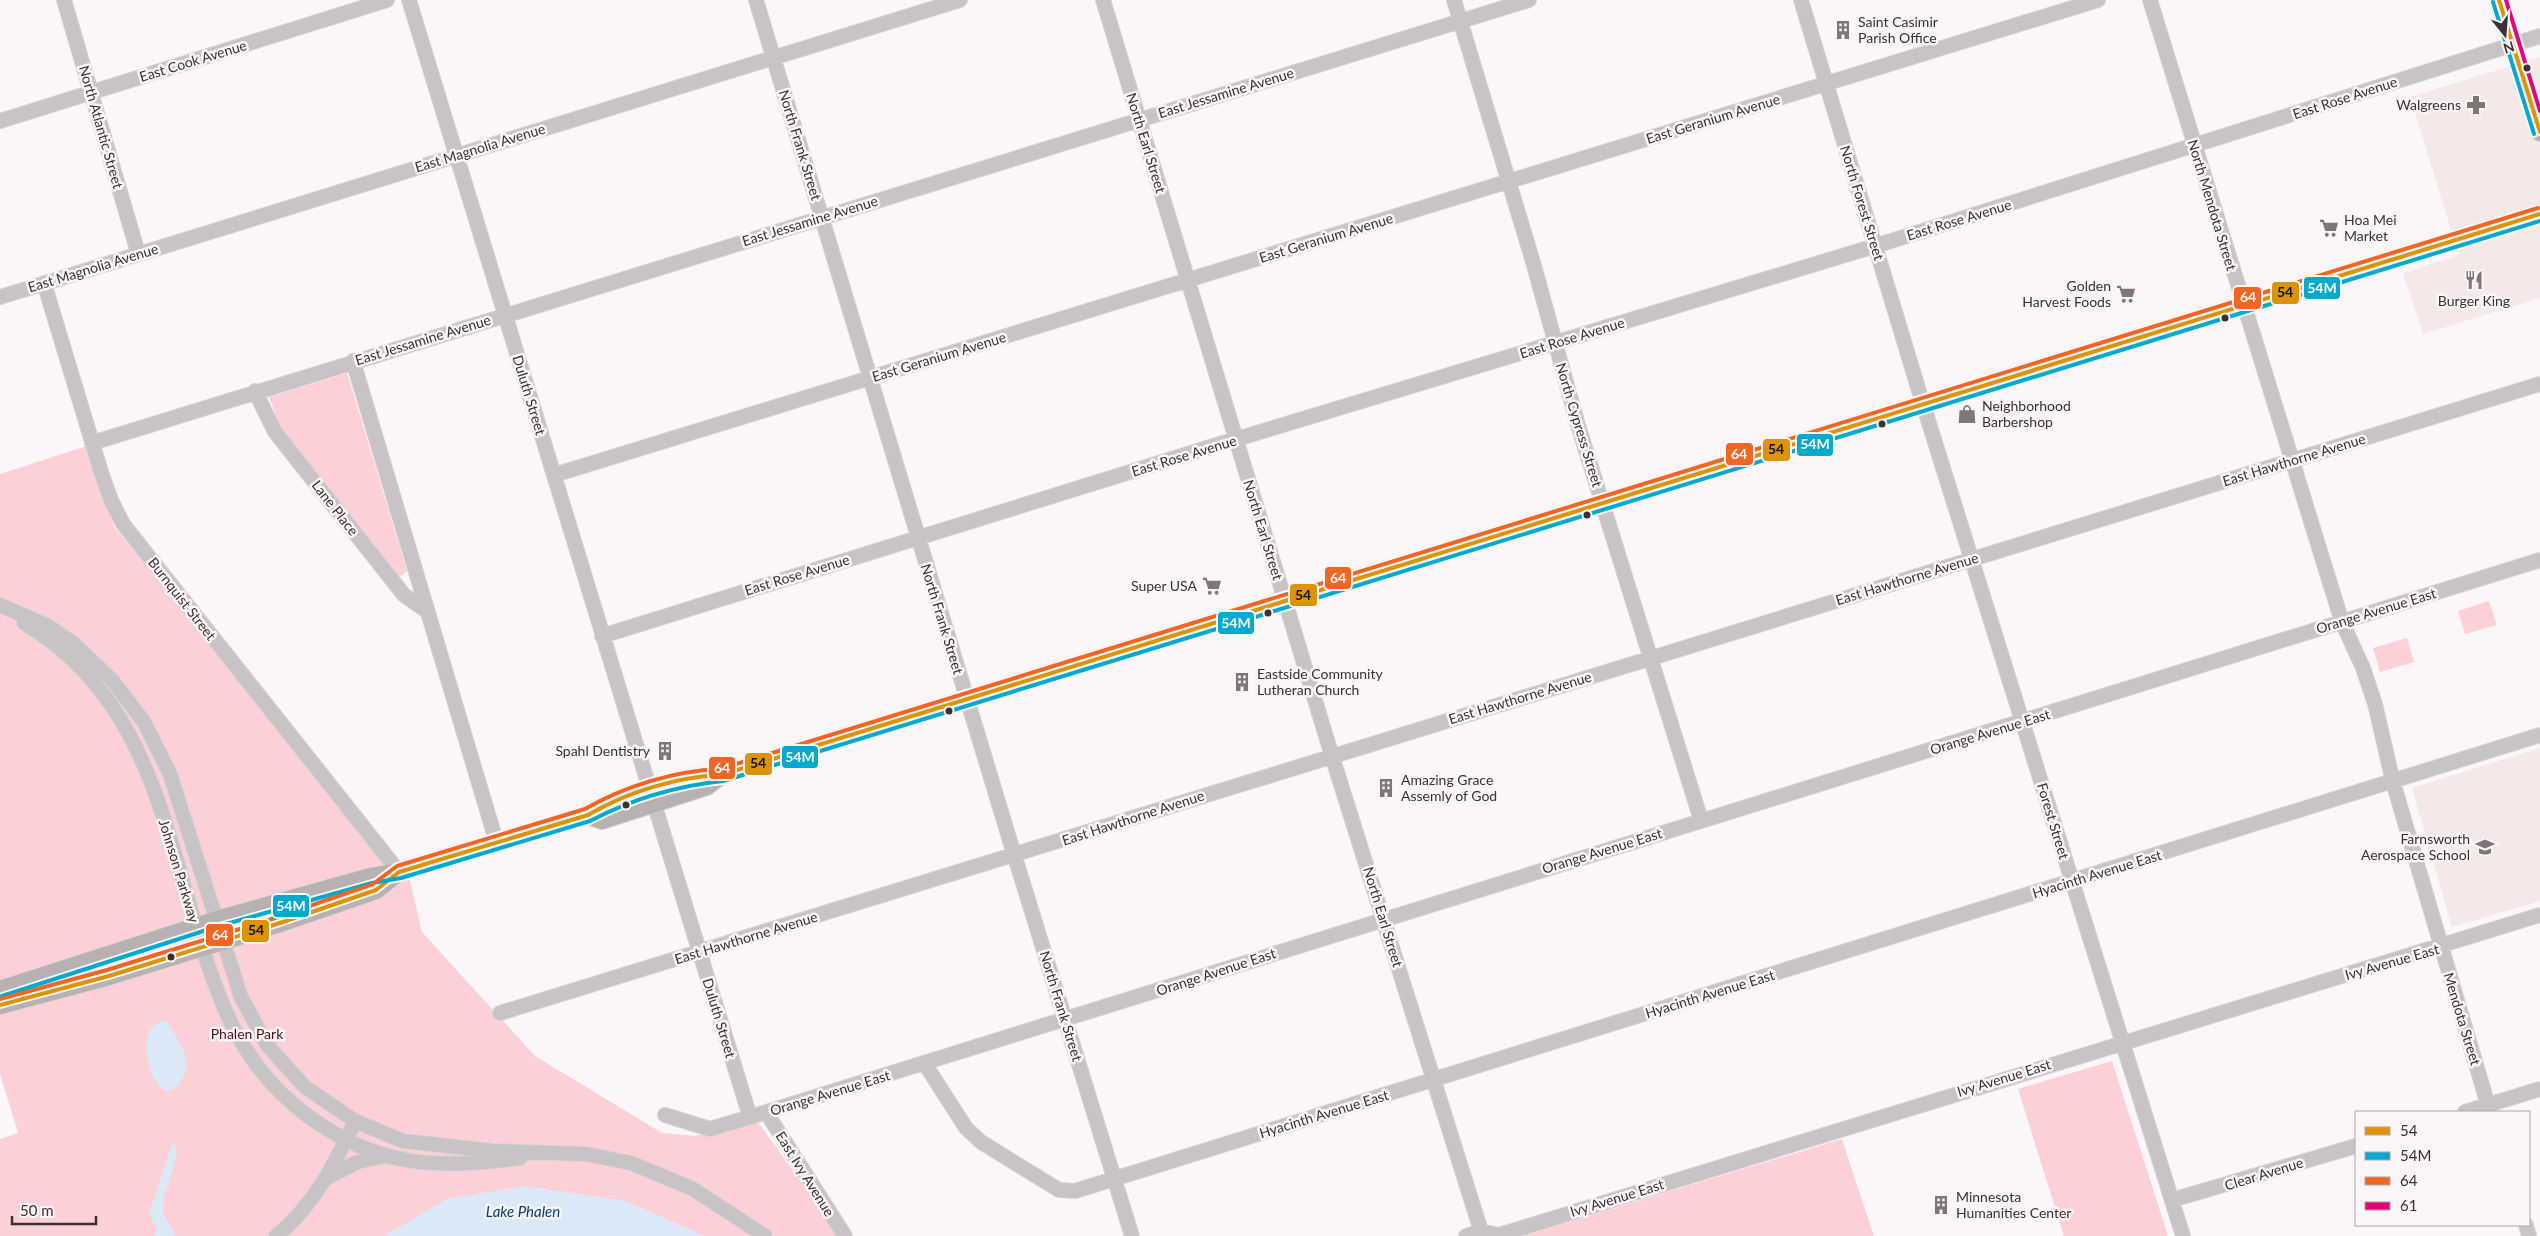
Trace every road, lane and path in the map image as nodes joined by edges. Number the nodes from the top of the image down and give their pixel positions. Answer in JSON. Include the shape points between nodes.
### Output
{"nodes":[{"id":1,"x":64,"y":0,"type":"edge"},
{"id":2,"x":387,"y":0,"type":"edge"},
{"id":3,"x":409,"y":0,"type":"edge"},
{"id":4,"x":756,"y":0,"type":"edge"},
{"id":5,"x":960,"y":0,"type":"edge"},
{"id":6,"x":1103,"y":0,"type":"edge"},
{"id":7,"x":1454,"y":0,"type":"edge"},
{"id":8,"x":1529,"y":0,"type":"edge"},
{"id":9,"x":1801,"y":0,"type":"edge"},
{"id":10,"x":2098,"y":0,"type":"edge"},
{"id":11,"x":2150,"y":0,"type":"edge"},
{"id":12,"x":2500,"y":0,"type":"edge"},
{"id":13,"x":1460,"y":21,"type":"junction"},
{"id":14,"x":2540,"y":36,"type":"edge"},
{"id":15,"x":2513,"y":44,"type":"junction"},
{"id":16,"x":773,"y":58,"type":"junction"},
{"id":17,"x":1826,"y":84,"type":"junction"},
{"id":18,"x":91,"y":93,"type":"junction"},
{"id":19,"x":1139,"y":119,"type":"junction"},
{"id":20,"x":0,"y":121,"type":"edge"},
{"id":21,"x":2540,"y":132,"type":"edge"},
{"id":22,"x":2194,"y":146,"type":"junction"},
{"id":23,"x":456,"y":155,"type":"junction"},
{"id":24,"x":1508,"y":182,"type":"junction"},
{"id":25,"x":2540,"y":214,"type":"edge"},
{"id":26,"x":822,"y":217,"type":"junction"},
{"id":27,"x":1875,"y":246,"type":"junction"},
{"id":28,"x":138,"y":253,"type":"junction"},
{"id":29,"x":1187,"y":281,"type":"junction"},
{"id":30,"x":44,"y":283,"type":"junction"},
{"id":31,"x":0,"y":297,"type":"edge"},
{"id":32,"x":2243,"y":305,"type":"junction"},
{"id":33,"x":505,"y":315,"type":"junction"},
{"id":34,"x":1555,"y":343,"type":"junction"},
{"id":35,"x":353,"y":361,"type":"junction"},
{"id":36,"x":870,"y":378,"type":"junction"},
{"id":37,"x":2540,"y":384,"type":"edge"},
{"id":38,"x":255,"y":391,"type":"junction"},
{"id":39,"x":1924,"y":406,"type":"junction"},
{"id":40,"x":1236,"y":440,"type":"junction"},
{"id":41,"x":92,"y":443,"type":"junction"},
{"id":42,"x":2292,"y":462,"type":"junction"},
{"id":43,"x":554,"y":475,"type":"junction"},
{"id":44,"x":1602,"y":503,"type":"junction"},
{"id":45,"x":918,"y":538,"type":"junction"},
{"id":46,"x":1972,"y":559,"type":"junction"},
{"id":47,"x":2540,"y":560,"type":"edge"},
{"id":48,"x":1284,"y":600,"type":"junction"},
{"id":49,"x":0,"y":605,"type":"edge"},
{"id":50,"x":0,"y":609,"type":"edge"},
{"id":51,"x":428,"y":612,"type":"junction"},
{"id":52,"x":2342,"y":622,"type":"junction"},
{"id":53,"x":602,"y":636,"type":"junction"},
{"id":54,"x":1650,"y":658,"type":"junction"},
{"id":55,"x":967,"y":699,"type":"junction"},
{"id":56,"x":2023,"y":722,"type":"junction"},
{"id":57,"x":2540,"y":736,"type":"edge"},
{"id":58,"x":1332,"y":756,"type":"junction"},
{"id":59,"x":2393,"y":782,"type":"junction"},
{"id":60,"x":652,"y":797,"type":"junction"},
{"id":61,"x":1700,"y":820,"type":"junction"},
{"id":62,"x":497,"y":844,"type":"junction"},
{"id":63,"x":1014,"y":856,"type":"junction"},
{"id":64,"x":399,"y":872,"type":"junction"},
{"id":65,"x":2072,"y":882,"type":"junction"},
{"id":66,"x":2540,"y":915,"type":"edge"},
{"id":67,"x":1383,"y":918,"type":"junction"},
{"id":68,"x":216,"y":920,"type":"junction"},
{"id":69,"x":196,"y":926,"type":"junction"},
{"id":70,"x":223,"y":941,"type":"junction"},
{"id":71,"x":202,"y":947,"type":"junction"},
{"id":72,"x":2440,"y":948,"type":"junction"},
{"id":73,"x":699,"y":953,"type":"junction"},
{"id":74,"x":0,"y":990,"type":"edge"},
{"id":75,"x":0,"y":1005,"type":"edge"},
{"id":76,"x":500,"y":1013,"type":"dead end"},
{"id":77,"x":1065,"y":1020,"type":"junction"},
{"id":78,"x":2122,"y":1042,"type":"junction"},
{"id":79,"x":925,"y":1064,"type":"junction"},
{"id":80,"x":1434,"y":1080,"type":"junction"},
{"id":81,"x":2540,"y":1089,"type":"edge"},
{"id":82,"x":2489,"y":1109,"type":"edge"},
{"id":83,"x":2474,"y":1111,"type":"edge"},
{"id":84,"x":766,"y":1112,"type":"junction"},
{"id":85,"x":665,"y":1115,"type":"dead end"},
{"id":86,"x":750,"y":1117,"type":"junction"},
{"id":87,"x":355,"y":1121,"type":"junction"},
{"id":88,"x":346,"y":1140,"type":"junction"},
{"id":89,"x":2355,"y":1146,"type":"edge"},
{"id":90,"x":553,"y":1153,"type":"junction"},
{"id":91,"x":387,"y":1157,"type":"junction"},
{"id":92,"x":324,"y":1179,"type":"junction"},
{"id":93,"x":1114,"y":1179,"type":"junction"},
{"id":94,"x":2172,"y":1200,"type":"junction"},
{"id":95,"x":1472,"y":1234,"type":"edge"},
{"id":96,"x":276,"y":1236,"type":"edge"},
{"id":97,"x":765,"y":1236,"type":"edge"},
{"id":98,"x":845,"y":1236,"type":"edge"},
{"id":99,"x":1132,"y":1236,"type":"edge"},
{"id":100,"x":2183,"y":1236,"type":"edge"}],
"edges":[{"from":1,"to":18,"type":"street","name":"North Atlantic Street"},
{"from":2,"to":18,"type":"street","name":"East Cook Avenue"},
{"from":3,"to":23,"type":"street","name":"Duluth Street"},
{"from":4,"to":16,"type":"street","name":"North Frank Street"},
{"from":5,"to":16,"type":"street","name":"East Magnolia Avenue"},
{"from":6,"to":19,"type":"street","name":"North Earl Street"},
{"from":7,"to":13,"type":"street","name":"North Cypress Street"},
{"from":8,"to":13,"type":"street","name":"East Jessamine Avenue"},
{"from":9,"to":17,"type":"street","name":"North Forest Street"},
{"from":10,"to":17,"type":"street","name":"East Geranium Avenue"},
{"from":11,"to":22,"type":"street","name":"North Mendota Street"},
{"from":12,"to":15,"type":"main road"},
{"from":13,"to":19,"type":"street","name":"East Jessamine Avenue"},
{"from":13,"to":24,"type":"street","name":"North Cypress Street"},
{"from":14,"to":15,"type":"street","name":"East Rose Avenue"},
{"from":15,"to":21,"type":"main road"},
{"from":15,"to":22,"type":"street","name":"East Rose Avenue"},
{"from":16,"to":23,"type":"street","name":"East Magnolia Avenue"},
{"from":16,"to":26,"type":"street","name":"North Frank Street"},
{"from":17,"to":24,"type":"street","name":"East Geranium Avenue"},
{"from":17,"to":27,"type":"street","name":"North Forest Street"},
{"from":18,"to":20,"type":"street","name":"East Cook Avenue"},
{"from":18,"to":28,"type":"street","name":"North Atlantic Street"},
{"from":19,"to":26,"type":"street","name":"East Jessamine Avenue"},
{"from":19,"to":29,"type":"street","name":"North Earl Street"},
{"from":22,"to":27,"type":"street","name":"East Rose Avenue"},
{"from":22,"to":32,"type":"street","name":"North Mendota Street"},
{"from":23,"to":28,"type":"street","name":"East Magnolia Avenue"},
{"from":23,"to":33,"type":"street","name":"Duluth Street"},
{"from":24,"to":29,"type":"street","name":"East Geranium Avenue"},
{"from":24,"to":34,"type":"street","name":"North Cypress Street"},
{"from":25,"to":32,"type":"main road"},
{"from":26,"to":33,"type":"street","name":"East Jessamine Avenue"},
{"from":26,"to":36,"type":"street","name":"North Frank Street"},
{"from":27,"to":34,"type":"street","name":"East Rose Avenue"},
{"from":27,"to":39,"type":"street","name":"North Forest Street"},
{"from":28,"to":30,"type":"street","name":"East Magnolia Avenue"},
{"from":29,"to":36,"type":"street","name":"East Geranium Avenue"},
{"from":29,"to":40,"type":"street","name":"North Earl Street"},
{"from":30,"to":31,"type":"street","name":"East Magnolia Avenue"},
{"from":30,"to":41,"type":"street","name":"Burnquist Street"},
{"from":32,"to":39,"type":"main road"},
{"from":32,"to":42,"type":"street","name":"North Mendota Street"},
{"from":33,"to":35,"type":"street","name":"East Jessamine Avenue"},
{"from":33,"to":43,"type":"street","name":"Duluth Street"},
{"from":34,"to":40,"type":"street","name":"East Rose Avenue"},
{"from":34,"to":44,"type":"street","name":"North Cypress Street"},
{"from":35,"to":38,"type":"street","name":"East Jessamine Avenue"},
{"from":35,"to":51,"type":"street"},
{"from":36,"to":43,"type":"street","name":"East Geranium Avenue"},
{"from":36,"to":45,"type":"street","name":"North Frank Street"},
{"from":37,"to":42,"type":"street","name":"East Hawthorne Avenue"},
{"from":38,"to":41,"type":"street","name":"East Jessamine Avenue"},
{"from":38,"to":51,"type":"street","name":"Lane Place","via":[[275,432],[404,595]]},
{"from":39,"to":44,"type":"main road"},
{"from":39,"to":46,"type":"street","name":"Forest Street"},
{"from":40,"to":45,"type":"street","name":"East Rose Avenue"},
{"from":40,"to":48,"type":"street","name":"North Earl Street"},
{"from":41,"to":64,"type":"street","name":"Burnquist Street","via":[[111,500],[123,524]]},
{"from":42,"to":46,"type":"street","name":"East Hawthorne Avenue"},
{"from":42,"to":52,"type":"street","name":"North Mendota Street"},
{"from":43,"to":53,"type":"street","name":"Duluth Street"},
{"from":44,"to":48,"type":"main road"},
{"from":44,"to":54,"type":"street","name":"North Cypress Street"},
{"from":45,"to":53,"type":"street","name":"East Rose Avenue"},
{"from":45,"to":55,"type":"street","name":"North Frank Street"},
{"from":46,"to":54,"type":"street","name":"East Hawthorne Avenue"},
{"from":46,"to":56,"type":"street","name":"Forest Street"},
{"from":47,"to":52,"type":"street","name":"Orange Avenue East"},
{"from":48,"to":55,"type":"main road"},
{"from":48,"to":58,"type":"street","name":"North Earl Street"},
{"from":49,"to":68,"type":"street","name":"Johnson Parkway","via":[[48,626],[73,643],[112,680],[144,722],[170,774]]},
{"from":50,"to":69,"type":"street","name":"Johnson Parkway","via":[[62,649],[101,690],[125,724],[153,788]]},
{"from":51,"to":62,"type":"street"},
{"from":52,"to":56,"type":"street","name":"Orange Avenue East"},
{"from":52,"to":59,"type":"street","name":"North Mendota Street","via":[[2375,704]]},
{"from":53,"to":60,"type":"street","name":"Duluth Street"},
{"from":54,"to":58,"type":"street","name":"East Hawthorne Avenue"},
{"from":54,"to":61,"type":"street","name":"North Cypress Street"},
{"from":55,"to":60,"type":"main road","via":[[721,775],[704,774]]},
{"from":55,"to":63,"type":"street","name":"North Frank Street"},
{"from":56,"to":61,"type":"street","name":"Orange Avenue East"},
{"from":56,"to":65,"type":"street","name":"Forest Street"},
{"from":57,"to":59,"type":"street","name":"Hyacinth Avenue East"},
{"from":58,"to":63,"type":"street","name":"East Hawthorne Avenue"},
{"from":58,"to":67,"type":"street","name":"North Earl Street"},
{"from":59,"to":65,"type":"street","name":"Hyacinth Avenue East"},
{"from":59,"to":72,"type":"street","name":"Mendota Street"},
{"from":60,"to":62,"type":"main road","via":[[599,807],[588,815]]},
{"from":60,"to":73,"type":"street","name":"Duluth Street"},
{"from":61,"to":67,"type":"street","name":"Orange Avenue East"},
{"from":62,"to":64,"type":"main road"},
{"from":63,"to":73,"type":"street","name":"East Hawthorne Avenue"},
{"from":63,"to":77,"type":"street","name":"North Frank Street"},
{"from":64,"to":68,"type":"main road"},
{"from":64,"to":70,"type":"main road","via":[[376,890]]},
{"from":65,"to":78,"type":"street","name":"Forest Street"},
{"from":65,"to":80,"type":"street","name":"Hyacinth Avenue East"},
{"from":66,"to":72,"type":"street","name":"Ivy Avenue East"},
{"from":67,"to":77,"type":"street","name":"Orange Avenue East"},
{"from":67,"to":80,"type":"street","name":"North Earl Street"},
{"from":68,"to":69,"type":"main road"},
{"from":68,"to":70,"type":"street","name":"Johnson Parkway"},
{"from":69,"to":71,"type":"street","name":"Johnson Parkway"},
{"from":69,"to":74,"type":"main road"},
{"from":70,"to":71,"type":"main road"},
{"from":70,"to":87,"type":"street","name":"Johnson Parkway","via":[[241,998],[267,1045],[305,1088]]},
{"from":71,"to":75,"type":"main road"},
{"from":71,"to":88,"type":"street","name":"Johnson Parkway","via":[[224,1011],[256,1066],[298,1109]]},
{"from":72,"to":78,"type":"street","name":"Ivy Avenue East"},
{"from":72,"to":82,"type":"street","name":"Mendota Street"},
{"from":73,"to":76,"type":"street","name":"East Hawthorne Avenue"},
{"from":73,"to":86,"type":"street","name":"Duluth Street"},
{"from":77,"to":79,"type":"street","name":"Orange Avenue East"},
{"from":77,"to":93,"type":"street","name":"North Frank Street"},
{"from":78,"to":94,"type":"street","name":"Forest Street"},
{"from":78,"to":95,"type":"street","name":"Ivy Avenue East","via":[[1499,1235]]},
{"from":79,"to":84,"type":"street","name":"Orange Avenue East"},
{"from":79,"to":93,"type":"street","name":"Hyacinth Avenue East","via":[[966,1128],[981,1142],[1059,1190],[1075,1191]]},
{"from":80,"to":93,"type":"street","name":"Hyacinth Avenue East"},
{"from":80,"to":95,"type":"street","name":"North Earl Street"},
{"from":81,"to":82,"type":"street"},
{"from":82,"to":83,"type":"street"},
{"from":84,"to":86,"type":"street","name":"Orange Avenue East"},
{"from":84,"to":98,"type":"street","name":"East Ivy Avenue"},
{"from":85,"to":86,"type":"street","name":"Orange Avenue East","via":[[710,1129]]},
{"from":87,"to":88,"type":"street"},
{"from":87,"to":90,"type":"street","name":"Johnson Parkway","via":[[402,1141]]},
{"from":88,"to":91,"type":"street","name":"Johnson Parkway"},
{"from":88,"to":92,"type":"street"},
{"from":89,"to":94,"type":"street","name":"Clear Avenue"},
{"from":90,"to":91,"type":"street","via":[[448,1165]]},
{"from":90,"to":97,"type":"street","via":[[585,1154],[632,1163],[693,1189]]},
{"from":91,"to":92,"type":"street","via":[[357,1162]]},
{"from":92,"to":96,"type":"street","via":[[308,1205]]},
{"from":93,"to":99,"type":"street","name":"North Frank Street"},
{"from":94,"to":100,"type":"street","name":"Forest Street"}]}
